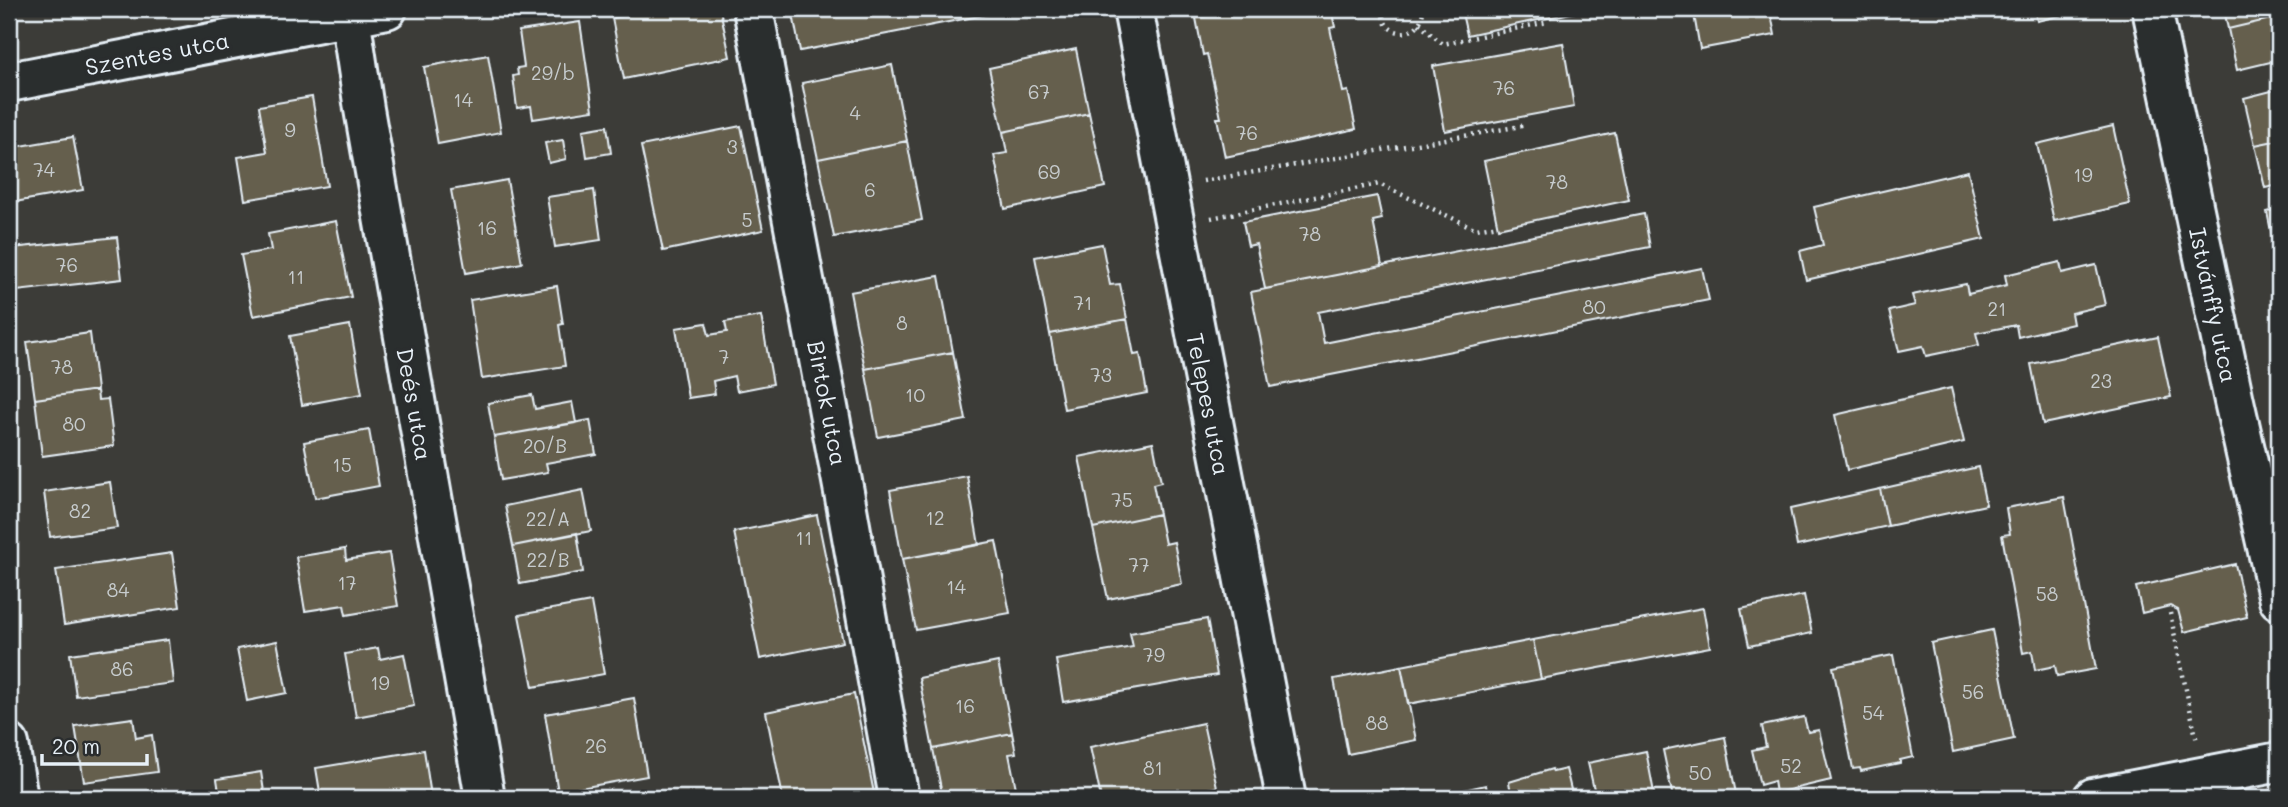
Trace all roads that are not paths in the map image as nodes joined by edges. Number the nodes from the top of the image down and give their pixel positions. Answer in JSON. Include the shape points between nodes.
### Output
{"nodes":[{"id":1,"x":387,"y":9,"type":"edge"},
{"id":2,"x":753,"y":9,"type":"edge"},
{"id":3,"x":1133,"y":9,"type":"edge"},
{"id":4,"x":2152,"y":9,"type":"edge"},
{"id":5,"x":349,"y":12,"type":"edge"},
{"id":6,"x":9,"y":82,"type":"edge"},
{"id":7,"x":2279,"y":600,"type":"edge"},
{"id":8,"x":9,"y":744,"type":"edge"},
{"id":9,"x":2279,"y":762,"type":"edge"},
{"id":10,"x":18,"y":798,"type":"edge"},
{"id":11,"x":485,"y":798,"type":"edge"},
{"id":12,"x":899,"y":798,"type":"edge"},
{"id":13,"x":1286,"y":798,"type":"edge"},
{"id":14,"x":2093,"y":798,"type":"edge"}],
"edges":[{"from":1,"to":5,"type":"street","name":"Szentes utca"},
{"from":2,"to":12,"type":"street","name":"Birtok utca"},
{"from":3,"to":13,"type":"street","name":"Telepes utca"},
{"from":4,"to":7,"type":"street","name":"Istvánffy utca"},
{"from":5,"to":6,"type":"street","name":"Szentes utca"},
{"from":5,"to":11,"type":"street","name":"Deés utca"},
{"from":8,"to":10,"type":"street"},
{"from":9,"to":14,"type":"street"}]}
